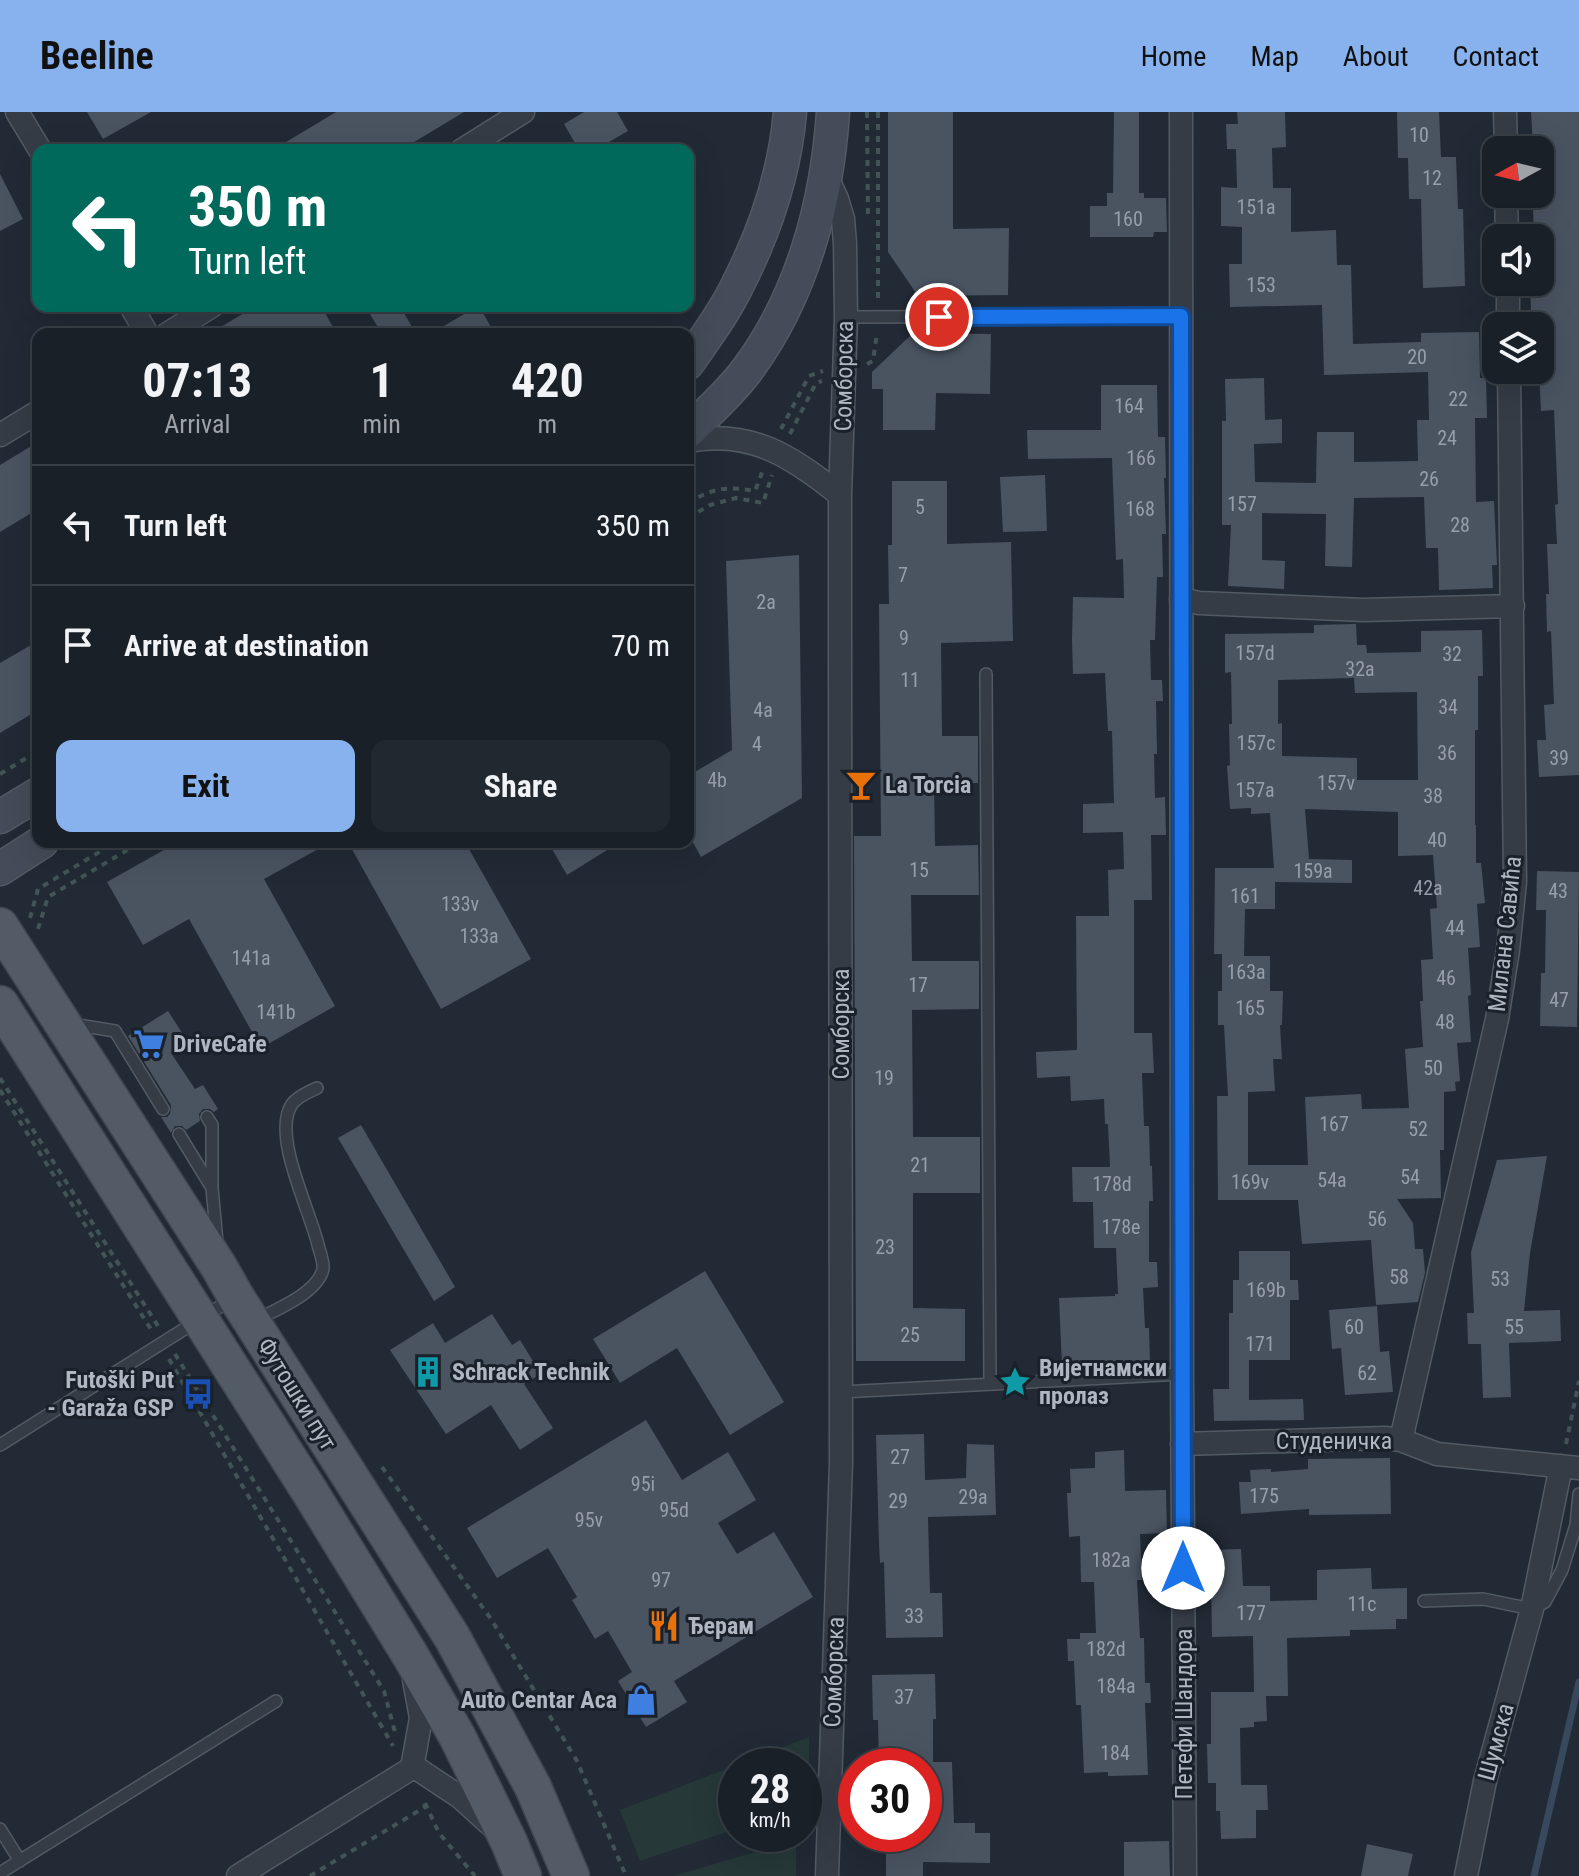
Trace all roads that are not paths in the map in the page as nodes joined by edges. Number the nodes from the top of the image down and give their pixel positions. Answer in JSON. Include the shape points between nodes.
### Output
{"nodes":[{"id":1,"x":17,"y":112,"type":"edge"},
{"id":2,"x":523,"y":112,"type":"edge"},
{"id":3,"x":790,"y":112,"type":"edge"},
{"id":4,"x":833,"y":112,"type":"edge"},
{"id":5,"x":1181,"y":112,"type":"edge"},
{"id":6,"x":1505,"y":112,"type":"edge"},
{"id":7,"x":1506,"y":136,"type":"edge"},
{"id":8,"x":36,"y":144,"type":"edge"},
{"id":9,"x":472,"y":144,"type":"edge"},
{"id":10,"x":826,"y":175,"type":"junction"},
{"id":11,"x":202,"y":312,"type":"edge"},
{"id":12,"x":1181,"y":316,"type":"junction"},
{"id":13,"x":846,"y":317,"type":"junction"},
{"id":14,"x":177,"y":328,"type":"edge"},
{"id":15,"x":694,"y":354,"type":"edge"},
{"id":16,"x":1509,"y":384,"type":"edge"},
{"id":17,"x":32,"y":416,"type":"edge"},
{"id":18,"x":694,"y":426,"type":"edge"},
{"id":19,"x":0,"y":435,"type":"edge"},
{"id":20,"x":694,"y":440,"type":"edge"},
{"id":21,"x":840,"y":495,"type":"junction"},
{"id":22,"x":1181,"y":599,"type":"junction"},
{"id":23,"x":1513,"y":606,"type":"junction"},
{"id":24,"x":986,"y":674,"type":"dead end"},
{"id":25,"x":32,"y":798,"type":"edge"},
{"id":26,"x":0,"y":817,"type":"edge"},
{"id":27,"x":33,"y":848,"type":"edge"},
{"id":28,"x":0,"y":869,"type":"edge"},
{"id":29,"x":14,"y":925,"type":"edge"},
{"id":30,"x":0,"y":1004,"type":"edge"},
{"id":31,"x":61,"y":1023,"type":"junction"},
{"id":32,"x":317,"y":1088,"type":"dead end"},
{"id":33,"x":163,"y":1109,"type":"dead end"},
{"id":34,"x":207,"y":1117,"type":"dead end"},
{"id":35,"x":179,"y":1134,"type":"dead end"},
{"id":36,"x":212,"y":1188,"type":"junction"},
{"id":37,"x":236,"y":1295,"type":"junction"},
{"id":38,"x":200,"y":1319,"type":"junction"},
{"id":39,"x":1182,"y":1374,"type":"junction"},
{"id":40,"x":990,"y":1384,"type":"junction"},
{"id":41,"x":841,"y":1392,"type":"junction"},
{"id":42,"x":1401,"y":1440,"type":"junction"},
{"id":43,"x":1182,"y":1444,"type":"junction"},
{"id":44,"x":0,"y":1445,"type":"edge"},
{"id":45,"x":1570,"y":1467,"type":"edge"},
{"id":46,"x":1579,"y":1494,"type":"edge"},
{"id":47,"x":1424,"y":1601,"type":"dead end"},
{"id":48,"x":1532,"y":1609,"type":"junction"},
{"id":49,"x":410,"y":1655,"type":"junction"},
{"id":50,"x":276,"y":1701,"type":"dead end"},
{"id":51,"x":412,"y":1767,"type":"junction"},
{"id":52,"x":0,"y":1829,"type":"edge"},
{"id":53,"x":509,"y":1842,"type":"junction"},
{"id":54,"x":20,"y":1861,"type":"junction"},
{"id":55,"x":0,"y":1873,"type":"edge"},
{"id":56,"x":238,"y":1876,"type":"edge"},
{"id":57,"x":523,"y":1876,"type":"edge"},
{"id":58,"x":571,"y":1876,"type":"edge"},
{"id":59,"x":827,"y":1876,"type":"edge"},
{"id":60,"x":1185,"y":1876,"type":"edge"},
{"id":61,"x":1466,"y":1876,"type":"edge"}],
"edges":[{"from":1,"to":8,"type":"street"},
{"from":2,"to":9,"type":"street"},
{"from":3,"to":15,"type":"main road","via":[[788,143],[766,221],[738,286]]},
{"from":4,"to":10,"type":"main road"},
{"from":5,"to":12,"type":"street","name":"Петефи Шандора"},
{"from":6,"to":7,"type":"street"},
{"from":10,"to":13,"type":"street","name":"Сомборска","via":[[843,219]]},
{"from":10,"to":18,"type":"main road","via":[[809,248],[773,329],[748,370]]},
{"from":11,"to":14,"type":"street"},
{"from":12,"to":13,"type":"lane"},
{"from":12,"to":22,"type":"street","name":"Петефи Шандора"},
{"from":13,"to":21,"type":"street","name":"Сомборска"},
{"from":16,"to":23,"type":"street","name":"Милана Савића"},
{"from":17,"to":19,"type":"street"},
{"from":20,"to":21,"type":"street","via":[[721,437],[758,443]]},
{"from":21,"to":41,"type":"street","name":"Сомборска"},
{"from":22,"to":23,"type":"street","via":[[1363,610]]},
{"from":22,"to":39,"type":"street","name":"Петефи Шандора"},
{"from":23,"to":42,"type":"street","name":"Милана Савића","via":[[1515,882],[1508,950],[1494,1034]]},
{"from":24,"to":40,"type":"lane"},
{"from":25,"to":26,"type":"main road"},
{"from":27,"to":28,"type":"main road"},
{"from":29,"to":31,"type":"main road","name":"Футошки пут"},
{"from":30,"to":38,"type":"main road","name":"Футошки пут"},
{"from":31,"to":33,"type":"lane","via":[[115,1031]]},
{"from":31,"to":37,"type":"main road","name":"Футошки пут"},
{"from":32,"to":37,"type":"lane","via":[[293,1102],[285,1130],[323,1269],[303,1295]]},
{"from":34,"to":36,"type":"lane","via":[[212,1125]]},
{"from":35,"to":36,"type":"lane"},
{"from":36,"to":37,"type":"lane"},
{"from":37,"to":38,"type":"lane"},
{"from":37,"to":58,"type":"main road","name":"Футошки пут","via":[[452,1637],[533,1787]]},
{"from":38,"to":44,"type":"lane"},
{"from":38,"to":49,"type":"main road","name":"Футошки пут"},
{"from":39,"to":40,"type":"lane"},
{"from":39,"to":43,"type":"street","name":"Петефи Шандора"},
{"from":40,"to":41,"type":"lane"},
{"from":41,"to":59,"type":"street","name":"Сомборска"},
{"from":42,"to":43,"type":"street","name":"Студеничка"},
{"from":42,"to":45,"type":"street","name":"Студеничка","via":[[1437,1454]]},
{"from":43,"to":60,"type":"street","name":"Петефи Шандора"},
{"from":45,"to":48,"type":"street","name":"Шумска"},
{"from":46,"to":48,"type":"lane","name":"Шумска","via":[[1562,1570],[1545,1602]]},
{"from":47,"to":48,"type":"lane","via":[[1483,1599]]},
{"from":48,"to":61,"type":"street","name":"Шумска","via":[[1485,1781]]},
{"from":49,"to":51,"type":"street","via":[[421,1718]]},
{"from":49,"to":53,"type":"main road","name":"Футошки пут"},
{"from":50,"to":54,"type":"lane"},
{"from":51,"to":53,"type":"street","via":[[460,1797]]},
{"from":51,"to":56,"type":"street"},
{"from":52,"to":54,"type":"lane"},
{"from":53,"to":57,"type":"main road","name":"Футошки пут"},
{"from":54,"to":55,"type":"lane"}]}
